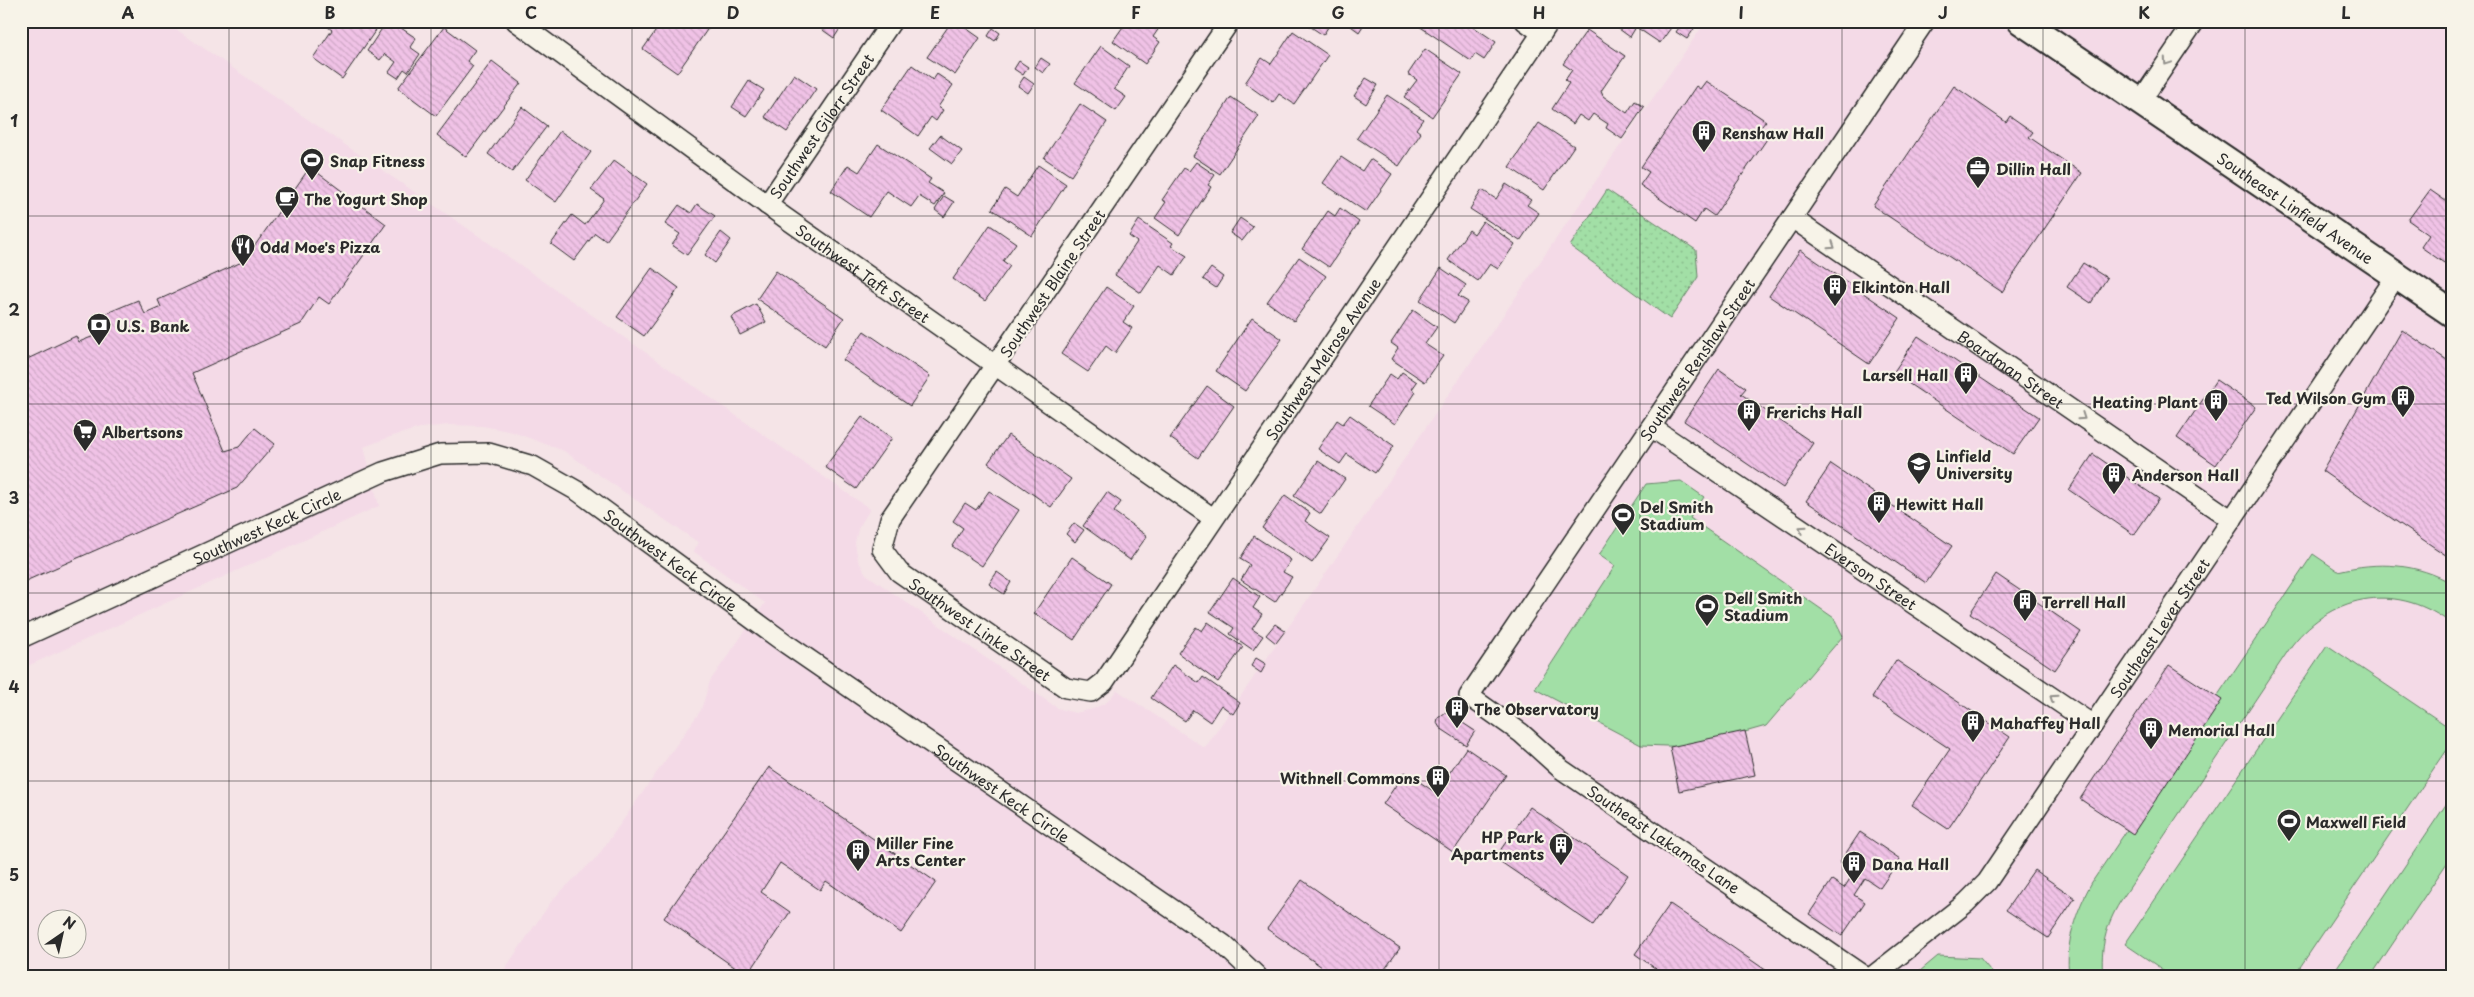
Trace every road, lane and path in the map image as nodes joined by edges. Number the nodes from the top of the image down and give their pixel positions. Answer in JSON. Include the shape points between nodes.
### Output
{"nodes":[{"id":1,"x":516,"y":21,"type":"edge"},
{"id":2,"x":892,"y":21,"type":"edge"},
{"id":3,"x":1230,"y":21,"type":"edge"},
{"id":4,"x":1525,"y":21,"type":"edge"},
{"id":5,"x":1925,"y":21,"type":"edge"},
{"id":6,"x":2021,"y":21,"type":"edge"},
{"id":7,"x":2194,"y":21,"type":"edge"},
{"id":8,"x":1546,"y":27,"type":"edge"},
{"id":9,"x":2140,"y":102,"type":"junction"},
{"id":10,"x":767,"y":205,"type":"junction"},
{"id":11,"x":1792,"y":218,"type":"junction"},
{"id":12,"x":2397,"y":276,"type":"junction"},
{"id":13,"x":2453,"y":314,"type":"edge"},
{"id":14,"x":996,"y":366,"type":"junction"},
{"id":15,"x":1651,"y":427,"type":"junction"},
{"id":16,"x":1213,"y":518,"type":"junction"},
{"id":17,"x":2232,"y":520,"type":"junction"},
{"id":18,"x":882,"y":549,"type":"joint"},
{"id":19,"x":21,"y":638,"type":"edge"},
{"id":20,"x":1091,"y":692,"type":"joint"},
{"id":21,"x":1469,"y":696,"type":"joint"},
{"id":22,"x":2093,"y":725,"type":"junction"},
{"id":23,"x":1257,"y":976,"type":"edge"},
{"id":24,"x":1864,"y":976,"type":"edge"},
{"id":25,"x":1873,"y":976,"type":"edge"}],
"edges":[{"from":1,"to":10,"type":"street","name":"Southwest Taft Street"},
{"from":2,"to":10,"type":"street","name":"Southwest Gilorr Street"},
{"from":3,"to":14,"type":"street","name":"Southwest Blaine Street"},
{"from":4,"to":8,"type":"street"},
{"from":5,"to":11,"type":"street","name":"Southwest Renshaw Street"},
{"from":6,"to":9,"type":"street","name":"Southeast Linfield Avenue"},
{"from":7,"to":9,"type":"street","one_way":true},
{"from":8,"to":16,"type":"street","name":"Southwest Melrose Avenue"},
{"from":9,"to":12,"type":"street","name":"Southeast Linfield Avenue"},
{"from":10,"to":14,"type":"street","name":"Southwest Taft Street"},
{"from":11,"to":15,"type":"street","name":"Southwest Renshaw Street"},
{"from":11,"to":17,"type":"street","name":"Boardman Street","one_way":true},
{"from":12,"to":13,"type":"street","name":"Southeast Linfield Avenue"},
{"from":12,"to":17,"type":"street","name":"Southeast Lever Street"},
{"from":14,"to":16,"type":"street","name":"Southwest Taft Street"},
{"from":14,"to":18,"type":"street","name":"Southwest Blaine Street","via":[[890,519]]},
{"from":15,"to":21,"type":"street","name":"Southwest Renshaw Street"},
{"from":22,"to":15,"type":"street","name":"Everson Street","one_way":true},
{"from":16,"to":20,"type":"street","name":"Southwest Melrose Avenue","via":[[1104,682]]},
{"from":17,"to":22,"type":"street","name":"Southeast Lever Street"},
{"from":18,"to":20,"type":"street","name":"Southwest Linke Street","via":[[899,572],[1066,688]]},
{"from":19,"to":23,"type":"street","name":"Southwest Keck Circle","via":[[383,472],[440,454],[489,453],[533,466],[579,492],[785,643],[1223,944]]},
{"from":21,"to":24,"type":"street","name":"Southeast Lakamas Lane","via":[[1521,733],[1560,769]]},
{"from":22,"to":25,"type":"street","name":"Southeast Lever Street","via":[[1987,882],[1966,903]]}]}
